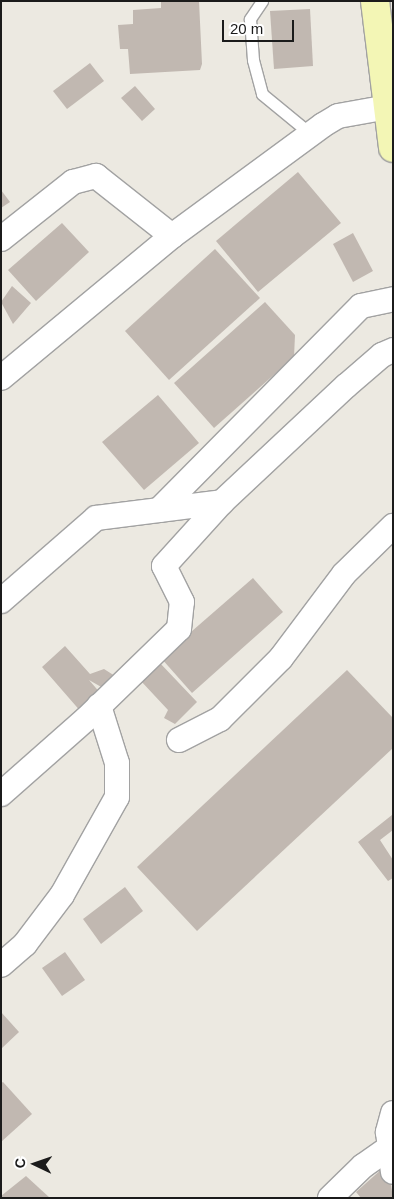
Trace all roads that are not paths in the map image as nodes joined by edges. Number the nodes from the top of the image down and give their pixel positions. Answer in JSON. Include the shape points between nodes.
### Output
{"nodes":[{"id":1,"x":262,"y":1,"type":"edge"},
{"id":2,"x":375,"y":1,"type":"edge"},
{"id":3,"x":388,"y":107,"type":"junction"},
{"id":4,"x":312,"y":135,"type":"junction"},
{"id":5,"x":393,"y":148,"type":"edge"},
{"id":6,"x":172,"y":236,"type":"junction"},
{"id":7,"x":1,"y":240,"type":"edge"},
{"id":8,"x":393,"y":299,"type":"edge"},
{"id":9,"x":393,"y":350,"type":"edge"},
{"id":10,"x":1,"y":378,"type":"edge"},
{"id":11,"x":222,"y":502,"type":"junction"},
{"id":12,"x":159,"y":510,"type":"junction"},
{"id":13,"x":393,"y":526,"type":"edge"},
{"id":14,"x":1,"y":601,"type":"edge"},
{"id":15,"x":99,"y":706,"type":"junction"},
{"id":16,"x":179,"y":740,"type":"dead end"},
{"id":17,"x":1,"y":794,"type":"edge"},
{"id":18,"x":1,"y":964,"type":"edge"},
{"id":19,"x":393,"y":1113,"type":"edge"},
{"id":20,"x":390,"y":1147,"type":"junction"},
{"id":21,"x":393,"y":1172,"type":"edge"},
{"id":22,"x":330,"y":1198,"type":"edge"}],
"edges":[{"from":1,"to":4,"type":"lane","via":[[250,19],[253,60],[262,94]]},
{"from":2,"to":3,"type":"main road"},
{"from":3,"to":4,"type":"street","via":[[338,116]]},
{"from":3,"to":5,"type":"main road"},
{"from":4,"to":6,"type":"street"},
{"from":6,"to":7,"type":"street","via":[[96,176],[74,182]]},
{"from":6,"to":10,"type":"street"},
{"from":8,"to":12,"type":"street","via":[[361,306]]},
{"from":9,"to":11,"type":"street","via":[[382,355],[346,386]]},
{"from":11,"to":12,"type":"street"},
{"from":11,"to":15,"type":"street","via":[[164,566],[182,602],[179,629]]},
{"from":12,"to":14,"type":"street","via":[[96,518]]},
{"from":13,"to":16,"type":"street","via":[[344,574],[281,658],[220,720]]},
{"from":15,"to":17,"type":"street"},
{"from":15,"to":18,"type":"street","via":[[117,763],[117,797],[62,895],[25,944]]},
{"from":19,"to":20,"type":"street","via":[[388,1132]]},
{"from":20,"to":21,"type":"street"},
{"from":20,"to":22,"type":"street","via":[[362,1166]]}]}
